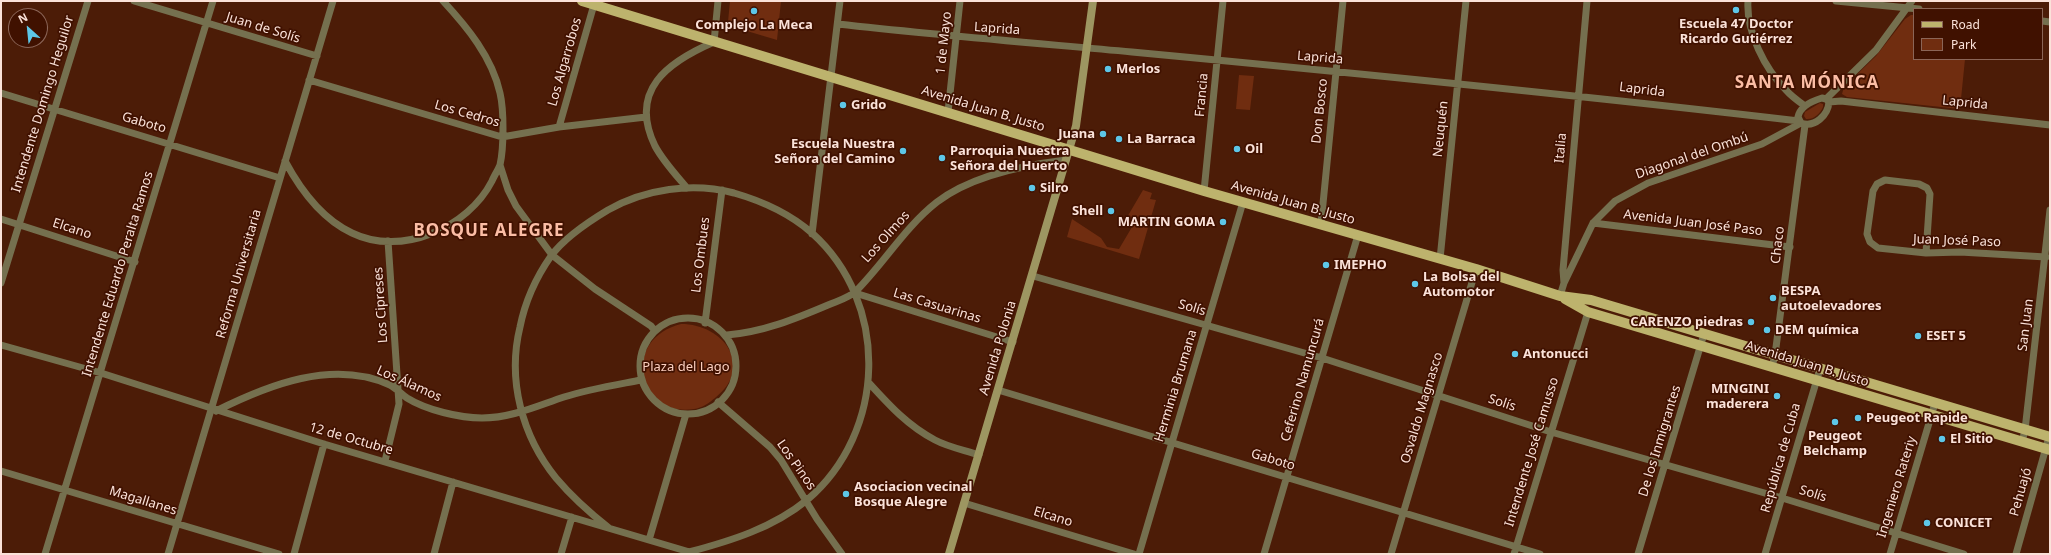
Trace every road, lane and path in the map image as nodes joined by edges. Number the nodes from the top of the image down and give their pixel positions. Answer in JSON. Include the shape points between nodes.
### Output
{"nodes":[{"id":1,"x":88,"y":1,"type":"edge"},
{"id":2,"x":134,"y":1,"type":"edge"},
{"id":3,"x":213,"y":1,"type":"edge"},
{"id":4,"x":333,"y":1,"type":"edge"},
{"id":5,"x":443,"y":1,"type":"edge"},
{"id":6,"x":582,"y":1,"type":"edge"},
{"id":7,"x":718,"y":1,"type":"edge"},
{"id":8,"x":840,"y":1,"type":"edge"},
{"id":9,"x":960,"y":1,"type":"edge"},
{"id":10,"x":1093,"y":1,"type":"edge"},
{"id":11,"x":1223,"y":1,"type":"edge"},
{"id":12,"x":1343,"y":1,"type":"edge"},
{"id":13,"x":1466,"y":1,"type":"edge"},
{"id":14,"x":1587,"y":1,"type":"edge"},
{"id":15,"x":1748,"y":1,"type":"edge"},
{"id":16,"x":1836,"y":1,"type":"edge"},
{"id":17,"x":1912,"y":1,"type":"edge"},
{"id":18,"x":595,"y":3,"type":"edge"},
{"id":19,"x":1879,"y":3,"type":"edge"},
{"id":20,"x":1908,"y":8,"type":"junction"},
{"id":21,"x":1913,"y":8,"type":"edge"},
{"id":22,"x":206,"y":24,"type":"junction"},
{"id":23,"x":838,"y":24,"type":"junction"},
{"id":24,"x":956,"y":38,"type":"junction"},
{"id":25,"x":714,"y":42,"type":"junction"},
{"id":26,"x":1088,"y":48,"type":"junction"},
{"id":27,"x":316,"y":56,"type":"junction"},
{"id":28,"x":1217,"y":60,"type":"junction"},
{"id":29,"x":1336,"y":72,"type":"junction"},
{"id":30,"x":831,"y":77,"type":"junction"},
{"id":31,"x":309,"y":80,"type":"junction"},
{"id":32,"x":1458,"y":83,"type":"junction"},
{"id":33,"x":1,"y":93,"type":"edge"},
{"id":34,"x":1578,"y":95,"type":"junction"},
{"id":35,"x":1828,"y":100,"type":"junction"},
{"id":36,"x":1805,"y":106,"type":"junction"},
{"id":37,"x":53,"y":109,"type":"junction"},
{"id":38,"x":948,"y":112,"type":"junction"},
{"id":39,"x":646,"y":117,"type":"junction"},
{"id":40,"x":1802,"y":123,"type":"junction"},
{"id":41,"x":2050,"y":124,"type":"edge"},
{"id":42,"x":559,"y":127,"type":"junction"},
{"id":43,"x":502,"y":137,"type":"junction"},
{"id":44,"x":170,"y":144,"type":"junction"},
{"id":45,"x":1070,"y":149,"type":"junction"},
{"id":46,"x":1066,"y":160,"type":"junction"},
{"id":47,"x":285,"y":161,"type":"junction"},
{"id":48,"x":500,"y":165,"type":"junction"},
{"id":49,"x":280,"y":178,"type":"junction"},
{"id":50,"x":687,"y":188,"type":"junction"},
{"id":51,"x":722,"y":190,"type":"junction"},
{"id":52,"x":1204,"y":191,"type":"junction"},
{"id":53,"x":1243,"y":202,"type":"junction"},
{"id":54,"x":2050,"y":210,"type":"edge"},
{"id":55,"x":1,"y":219,"type":"edge"},
{"id":56,"x":1593,"y":223,"type":"junction"},
{"id":57,"x":1321,"y":224,"type":"junction"},
{"id":58,"x":19,"y":225,"type":"junction"},
{"id":59,"x":2049,"y":229,"type":"edge"},
{"id":60,"x":812,"y":234,"type":"junction"},
{"id":61,"x":1358,"y":235,"type":"junction"},
{"id":62,"x":388,"y":242,"type":"junction"},
{"id":63,"x":1790,"y":247,"type":"junction"},
{"id":64,"x":1926,"y":253,"type":"junction"},
{"id":65,"x":552,"y":255,"type":"junction"},
{"id":66,"x":2046,"y":257,"type":"junction"},
{"id":67,"x":1440,"y":259,"type":"junction"},
{"id":68,"x":135,"y":262,"type":"junction"},
{"id":69,"x":1476,"y":269,"type":"junction"},
{"id":70,"x":1033,"y":276,"type":"junction"},
{"id":71,"x":1,"y":283,"type":"edge"},
{"id":72,"x":1564,"y":283,"type":"junction"},
{"id":73,"x":855,"y":293,"type":"junction"},
{"id":74,"x":1560,"y":296,"type":"junction"},
{"id":75,"x":1588,"y":312,"type":"junction"},
{"id":76,"x":705,"y":323,"type":"junction"},
{"id":77,"x":1207,"y":325,"type":"junction"},
{"id":78,"x":655,"y":331,"type":"junction"},
{"id":79,"x":1704,"y":334,"type":"junction"},
{"id":80,"x":727,"y":335,"type":"junction"},
{"id":81,"x":1013,"y":342,"type":"junction"},
{"id":82,"x":1,"y":345,"type":"edge"},
{"id":83,"x":1701,"y":346,"type":"junction"},
{"id":84,"x":1775,"y":355,"type":"junction"},
{"id":85,"x":1322,"y":358,"type":"junction"},
{"id":86,"x":1772,"y":367,"type":"junction"},
{"id":87,"x":1820,"y":369,"type":"junction"},
{"id":88,"x":101,"y":373,"type":"junction"},
{"id":89,"x":641,"y":380,"type":"junction"},
{"id":90,"x":1816,"y":380,"type":"junction"},
{"id":91,"x":869,"y":384,"type":"junction"},
{"id":92,"x":998,"y":390,"type":"junction"},
{"id":93,"x":399,"y":392,"type":"junction"},
{"id":94,"x":1438,"y":395,"type":"junction"},
{"id":95,"x":718,"y":402,"type":"junction"},
{"id":96,"x":1935,"y":403,"type":"junction"},
{"id":97,"x":214,"y":410,"type":"junction"},
{"id":98,"x":522,"y":412,"type":"junction"},
{"id":99,"x":686,"y":414,"type":"junction"},
{"id":100,"x":1932,"y":415,"type":"junction"},
{"id":101,"x":2025,"y":430,"type":"junction"},
{"id":102,"x":1551,"y":432,"type":"junction"},
{"id":103,"x":2050,"y":437,"type":"edge"},
{"id":104,"x":1172,"y":442,"type":"junction"},
{"id":105,"x":2022,"y":442,"type":"junction"},
{"id":106,"x":324,"y":444,"type":"junction"},
{"id":107,"x":2048,"y":449,"type":"edge"},
{"id":108,"x":979,"y":454,"type":"junction"},
{"id":109,"x":385,"y":461,"type":"junction"},
{"id":110,"x":1665,"y":463,"type":"junction"},
{"id":111,"x":1,"y":471,"type":"edge"},
{"id":112,"x":1287,"y":477,"type":"junction"},
{"id":113,"x":453,"y":482,"type":"junction"},
{"id":114,"x":66,"y":490,"type":"junction"},
{"id":115,"x":1782,"y":498,"type":"junction"},
{"id":116,"x":806,"y":500,"type":"junction"},
{"id":117,"x":964,"y":503,"type":"junction"},
{"id":118,"x":1403,"y":512,"type":"junction"},
{"id":119,"x":572,"y":517,"type":"junction"},
{"id":120,"x":177,"y":524,"type":"junction"},
{"id":121,"x":609,"y":528,"type":"junction"},
{"id":122,"x":1896,"y":532,"type":"junction"},
{"id":123,"x":649,"y":540,"type":"junction"},
{"id":124,"x":1515,"y":550,"type":"edge"},
{"id":125,"x":692,"y":553,"type":"edge"},
{"id":126,"x":45,"y":554,"type":"edge"},
{"id":127,"x":168,"y":554,"type":"edge"},
{"id":128,"x":279,"y":554,"type":"edge"},
{"id":129,"x":294,"y":554,"type":"edge"},
{"id":130,"x":434,"y":554,"type":"edge"},
{"id":131,"x":561,"y":554,"type":"edge"},
{"id":132,"x":842,"y":554,"type":"edge"},
{"id":133,"x":949,"y":554,"type":"edge"},
{"id":134,"x":1134,"y":554,"type":"edge"},
{"id":135,"x":1139,"y":554,"type":"edge"},
{"id":136,"x":1264,"y":554,"type":"edge"},
{"id":137,"x":1391,"y":554,"type":"edge"},
{"id":138,"x":1540,"y":554,"type":"edge"},
{"id":139,"x":1638,"y":554,"type":"edge"},
{"id":140,"x":1765,"y":554,"type":"edge"},
{"id":141,"x":1890,"y":554,"type":"edge"},
{"id":142,"x":1964,"y":554,"type":"edge"},
{"id":143,"x":2016,"y":554,"type":"edge"}],
"edges":[{"from":1,"to":37,"type":"street","name":"Intendente Domingo Heguilor"},
{"from":2,"to":22,"type":"street","name":"Juan de Solís"},
{"from":3,"to":22,"type":"street","name":"Intendente Eduardo Peralta Ramos"},
{"from":4,"to":27,"type":"street","name":"Reforma Universitaria"},
{"from":5,"to":43,"type":"street","via":[[477,43],[494,76],[503,108]]},
{"from":6,"to":18,"type":"main road","name":"Avenida Juan B. Justo"},
{"from":7,"to":25,"type":"street"},
{"from":8,"to":23,"type":"street"},
{"from":9,"to":24,"type":"street","name":"1 de Mayo"},
{"from":10,"to":26,"type":"main road","name":"Avenida Polonia"},
{"from":11,"to":28,"type":"street","name":"Francia"},
{"from":12,"to":29,"type":"street","name":"Don Bosco"},
{"from":13,"to":32,"type":"street","name":"Neuquén"},
{"from":14,"to":34,"type":"street","name":"Italia"},
{"from":15,"to":36,"type":"street","via":[[1752,32],[1761,52],[1777,80]]},
{"from":16,"to":19,"type":"street"},
{"from":17,"to":20,"type":"street","name":"Diagonal del Ombú"},
{"from":18,"to":25,"type":"main road","name":"Avenida Juan B. Justo"},
{"from":18,"to":42,"type":"street","name":"Los Algarrobos"},
{"from":19,"to":20,"type":"street"},
{"from":20,"to":21,"type":"street"},
{"from":20,"to":35,"type":"street","name":"Diagonal del Ombú","via":[[1876,50]]},
{"from":22,"to":27,"type":"street","name":"Juan de Solís"},
{"from":22,"to":44,"type":"street","name":"Intendente Eduardo Peralta Ramos"},
{"from":23,"to":24,"type":"street","name":"Laprida"},
{"from":23,"to":30,"type":"street"},
{"from":24,"to":26,"type":"street","name":"Laprida"},
{"from":24,"to":38,"type":"street","name":"1 de Mayo"},
{"from":25,"to":30,"type":"main road","name":"Avenida Juan B. Justo"},
{"from":25,"to":39,"type":"street","via":[[677,61],[659,77],[650,96]]},
{"from":26,"to":28,"type":"street","name":"Laprida"},
{"from":26,"to":45,"type":"main road","name":"Avenida Polonia"},
{"from":27,"to":31,"type":"street","name":"Reforma Universitaria"},
{"from":28,"to":29,"type":"street","name":"Laprida"},
{"from":28,"to":52,"type":"street","name":"Francia"},
{"from":29,"to":32,"type":"street","name":"Laprida"},
{"from":29,"to":57,"type":"street","name":"Don Bosco"},
{"from":30,"to":38,"type":"main road","name":"Avenida Juan B. Justo"},
{"from":30,"to":60,"type":"street"},
{"from":31,"to":43,"type":"street","name":"Los Cedros"},
{"from":31,"to":47,"type":"street","name":"Reforma Universitaria"},
{"from":32,"to":34,"type":"street","name":"Laprida"},
{"from":32,"to":67,"type":"street","name":"Neuquén"},
{"from":33,"to":37,"type":"street","name":"Gaboto"},
{"from":34,"to":40,"type":"street","name":"Laprida"},
{"from":34,"to":72,"type":"street","name":"Italia"},
{"from":35,"to":36,"type":"street","name":"Diagonal del Ombú","via":[[1815,101]]},
{"from":35,"to":40,"type":"street","name":"Diagonal del Ombú","via":[[1822,118],[1814,123]]},
{"from":35,"to":41,"type":"street","name":"Laprida"},
{"from":36,"to":40,"type":"street","via":[[1798,114]]},
{"from":37,"to":44,"type":"street","name":"Gaboto"},
{"from":37,"to":58,"type":"street","name":"Intendente Domingo Heguilor"},
{"from":38,"to":45,"type":"main road","name":"Avenida Juan B. Justo"},
{"from":39,"to":42,"type":"street","name":"Los Cedros"},
{"from":39,"to":50,"type":"street","via":[[656,147]]},
{"from":40,"to":56,"type":"street","name":"Diagonal del Ombú","via":[[1762,144],[1675,173],[1629,192],[1603,211]]},
{"from":40,"to":63,"type":"street","name":"Chaco"},
{"from":42,"to":43,"type":"street","name":"Los Cedros"},
{"from":43,"to":48,"type":"street"},
{"from":44,"to":49,"type":"street","name":"Gaboto"},
{"from":44,"to":68,"type":"street","name":"Intendente Eduardo Peralta Ramos"},
{"from":45,"to":46,"type":"main road","name":"Avenida Polonia"},
{"from":45,"to":52,"type":"main road","name":"Avenida Juan B. Justo"},
{"from":46,"to":70,"type":"main road","name":"Avenida Polonia"},
{"from":46,"to":73,"type":"street","name":"Los Olmos","via":[[1046,162],[979,179],[938,201],[909,228]]},
{"from":47,"to":49,"type":"street","name":"Reforma Universitaria"},
{"from":47,"to":62,"type":"street","via":[[307,195],[335,223],[352,233]]},
{"from":48,"to":62,"type":"street","via":[[481,198],[464,216],[444,228],[422,236]]},
{"from":48,"to":65,"type":"street","via":[[516,206]]},
{"from":49,"to":97,"type":"street","name":"Reforma Universitaria"},
{"from":50,"to":51,"type":"street"},
{"from":50,"to":65,"type":"street","via":[[656,192],[615,206],[594,219]]},
{"from":51,"to":60,"type":"street","via":[[772,206]]},
{"from":51,"to":76,"type":"street","name":"Los Ombues"},
{"from":52,"to":53,"type":"main road","name":"Avenida Juan B. Justo"},
{"from":53,"to":57,"type":"main road","name":"Avenida Juan B. Justo"},
{"from":53,"to":77,"type":"street","name":"Herminia Brumana"},
{"from":54,"to":59,"type":"street","name":"San Juan"},
{"from":55,"to":58,"type":"street","name":"Elcano"},
{"from":56,"to":63,"type":"street","name":"Avenida Juan José Paso"},
{"from":56,"to":72,"type":"street","name":"Diagonal del Ombú"},
{"from":57,"to":61,"type":"main road","name":"Avenida Juan B. Justo"},
{"from":58,"to":68,"type":"street","name":"Elcano"},
{"from":58,"to":71,"type":"street","name":"Intendente Domingo Heguilor"},
{"from":59,"to":66,"type":"street","name":"San Juan"},
{"from":60,"to":73,"type":"street","via":[[837,261]]},
{"from":61,"to":67,"type":"main road","name":"Avenida Juan B. Justo"},
{"from":61,"to":85,"type":"street","name":"Ceferino Namuncurá"},
{"from":62,"to":93,"type":"street","name":"Los Cipreses"},
{"from":63,"to":84,"type":"street","name":"Chaco"},
{"from":64,"to":64,"type":"street","name":"Juan José Paso","via":[[1930,194],[1927,188],[1920,184],[1885,180],[1877,184],[1873,191],[1867,234],[1870,242],[1878,248]]},
{"from":64,"to":66,"type":"street","name":"Juan José Paso","via":[[1960,252]]},
{"from":65,"to":78,"type":"street","via":[[594,289]]},
{"from":65,"to":98,"type":"street","via":[[530,295],[519,327],[515,360]]},
{"from":66,"to":101,"type":"street","name":"San Juan"},
{"from":67,"to":69,"type":"main road","name":"Avenida Juan B. Justo"},
{"from":68,"to":88,"type":"street","name":"Intendente Eduardo Peralta Ramos"},
{"from":69,"to":74,"type":"main road","name":"Avenida Juan B. Justo"},
{"from":69,"to":94,"type":"street","name":"Osvaldo Magnasco"},
{"from":70,"to":77,"type":"street","name":"Solís"},
{"from":70,"to":81,"type":"main road","name":"Avenida Polonia"},
{"from":72,"to":74,"type":"street","name":"Italia"},
{"from":73,"to":80,"type":"street","name":"Los Olmos","via":[[790,321],[755,331]]},
{"from":73,"to":81,"type":"street","name":"Las Casuarinas"},
{"from":73,"to":91,"type":"street","via":[[865,321],[870,352]]},
{"from":74,"to":75,"type":"main road","name":"Avenida Juan B. Justo"},
{"from":74,"to":79,"type":"main road","name":"Avenida Juan B. Justo","via":[[1591,300]]},
{"from":75,"to":83,"type":"main road","name":"Avenida Juan B. Justo"},
{"from":75,"to":102,"type":"street","name":"Intendente José Camusso"},
{"from":76,"to":78,"type":"street","via":[[692,319],[678,320]]},
{"from":76,"to":80,"type":"street"},
{"from":77,"to":85,"type":"street","name":"Solís"},
{"from":77,"to":104,"type":"street","name":"Herminia Brumana"},
{"from":78,"to":89,"type":"street","via":[[640,354]]},
{"from":79,"to":83,"type":"street","name":"De los Inmigrantes"},
{"from":79,"to":84,"type":"main road","name":"Avenida Juan B. Justo"},
{"from":80,"to":95,"type":"street","via":[[736,358],[737,374],[734,383]]},
{"from":81,"to":92,"type":"main road","name":"Avenida Polonia"},
{"from":82,"to":88,"type":"street","name":"12 de Octubre"},
{"from":83,"to":86,"type":"main road","name":"Avenida Juan B. Justo"},
{"from":83,"to":110,"type":"street","name":"De los Inmigrantes"},
{"from":84,"to":86,"type":"street","name":"Chaco"},
{"from":84,"to":87,"type":"main road","name":"Avenida Juan B. Justo"},
{"from":85,"to":94,"type":"street","name":"Solís"},
{"from":85,"to":112,"type":"street","name":"Ceferino Namuncurá"},
{"from":86,"to":90,"type":"main road","name":"Avenida Juan B. Justo"},
{"from":87,"to":90,"type":"street","name":"República de Cuba"},
{"from":87,"to":96,"type":"main road","name":"Avenida Juan B. Justo"},
{"from":88,"to":97,"type":"street","name":"12 de Octubre"},
{"from":88,"to":114,"type":"street","name":"Intendente Eduardo Peralta Ramos"},
{"from":89,"to":98,"type":"street","name":"Los Álamos","via":[[581,392]]},
{"from":89,"to":99,"type":"street","via":[[644,388],[659,404]]},
{"from":90,"to":100,"type":"main road","name":"Avenida Juan B. Justo"},
{"from":90,"to":115,"type":"street","name":"República de Cuba"},
{"from":91,"to":108,"type":"street","via":[[914,427],[945,445]]},
{"from":91,"to":116,"type":"street","via":[[858,427],[849,447],[837,467]]},
{"from":92,"to":104,"type":"street","name":"Gaboto"},
{"from":92,"to":108,"type":"main road","name":"Avenida Polonia"},
{"from":93,"to":97,"type":"street","name":"Los Álamos","via":[[392,386],[369,379],[317,376],[278,384]]},
{"from":93,"to":98,"type":"street","name":"Los Álamos","via":[[420,404],[464,417],[483,418]]},
{"from":93,"to":109,"type":"street","name":"Los Cipreses","via":[[397,416]]},
{"from":94,"to":102,"type":"street","name":"Solís"},
{"from":94,"to":118,"type":"street","name":"Osvaldo Magnasco"},
{"from":95,"to":99,"type":"street","via":[[700,411]]},
{"from":95,"to":116,"type":"street","name":"Los Pinos","via":[[770,447]]},
{"from":96,"to":100,"type":"street","name":"Ingeniero Rateriy"},
{"from":96,"to":101,"type":"main road","name":"Avenida Juan B. Justo"},
{"from":97,"to":106,"type":"street","name":"12 de Octubre"},
{"from":97,"to":120,"type":"street","name":"Reforma Universitaria"},
{"from":98,"to":121,"type":"street","via":[[535,446],[556,478]]},
{"from":99,"to":123,"type":"street"},
{"from":100,"to":105,"type":"main road","name":"Avenida Juan B. Justo"},
{"from":100,"to":122,"type":"street","name":"Ingeniero Rateriy"},
{"from":101,"to":103,"type":"main road","name":"Avenida Juan B. Justo"},
{"from":101,"to":105,"type":"street","name":"San Juan"},
{"from":102,"to":110,"type":"street","name":"Solís"},
{"from":102,"to":124,"type":"street","name":"Intendente José Camusso"},
{"from":103,"to":107,"type":"street","name":"Pehuajó"},
{"from":104,"to":112,"type":"street","name":"Gaboto"},
{"from":104,"to":135,"type":"street","name":"Herminia Brumana"},
{"from":105,"to":107,"type":"main road","name":"Avenida Juan B. Justo"},
{"from":106,"to":109,"type":"street","name":"12 de Octubre"},
{"from":106,"to":129,"type":"street"},
{"from":107,"to":143,"type":"street","name":"Pehuajó"},
{"from":108,"to":117,"type":"main road","name":"Avenida Polonia"},
{"from":109,"to":113,"type":"street","name":"12 de Octubre"},
{"from":110,"to":115,"type":"street","name":"Solís"},
{"from":110,"to":139,"type":"street","name":"De los Inmigrantes"},
{"from":111,"to":114,"type":"street","name":"Magallanes"},
{"from":112,"to":118,"type":"street","name":"Gaboto"},
{"from":112,"to":136,"type":"street","name":"Ceferino Namuncurá"},
{"from":113,"to":119,"type":"street","name":"12 de Octubre"},
{"from":113,"to":130,"type":"street"},
{"from":114,"to":120,"type":"street","name":"Magallanes"},
{"from":114,"to":126,"type":"street","name":"Intendente Eduardo Peralta Ramos"},
{"from":115,"to":122,"type":"street","name":"Solís"},
{"from":115,"to":140,"type":"street","name":"República de Cuba"},
{"from":116,"to":125,"type":"street","via":[[784,516],[760,528]]},
{"from":116,"to":132,"type":"street","name":"Los Pinos"},
{"from":117,"to":133,"type":"main road","name":"Avenida Polonia"},
{"from":117,"to":134,"type":"street","name":"Elcano"},
{"from":118,"to":124,"type":"street","name":"Gaboto"},
{"from":118,"to":137,"type":"street","name":"Osvaldo Magnasco"},
{"from":119,"to":121,"type":"street","name":"12 de Octubre"},
{"from":119,"to":131,"type":"street"},
{"from":120,"to":127,"type":"street","name":"Reforma Universitaria"},
{"from":120,"to":128,"type":"street","name":"Magallanes"},
{"from":121,"to":123,"type":"street","name":"12 de Octubre"},
{"from":122,"to":141,"type":"street","name":"Ingeniero Rateriy"},
{"from":122,"to":142,"type":"street","name":"Solís"},
{"from":123,"to":125,"type":"street","name":"12 de Octubre"},
{"from":124,"to":138,"type":"street","name":"Gaboto"}]}
